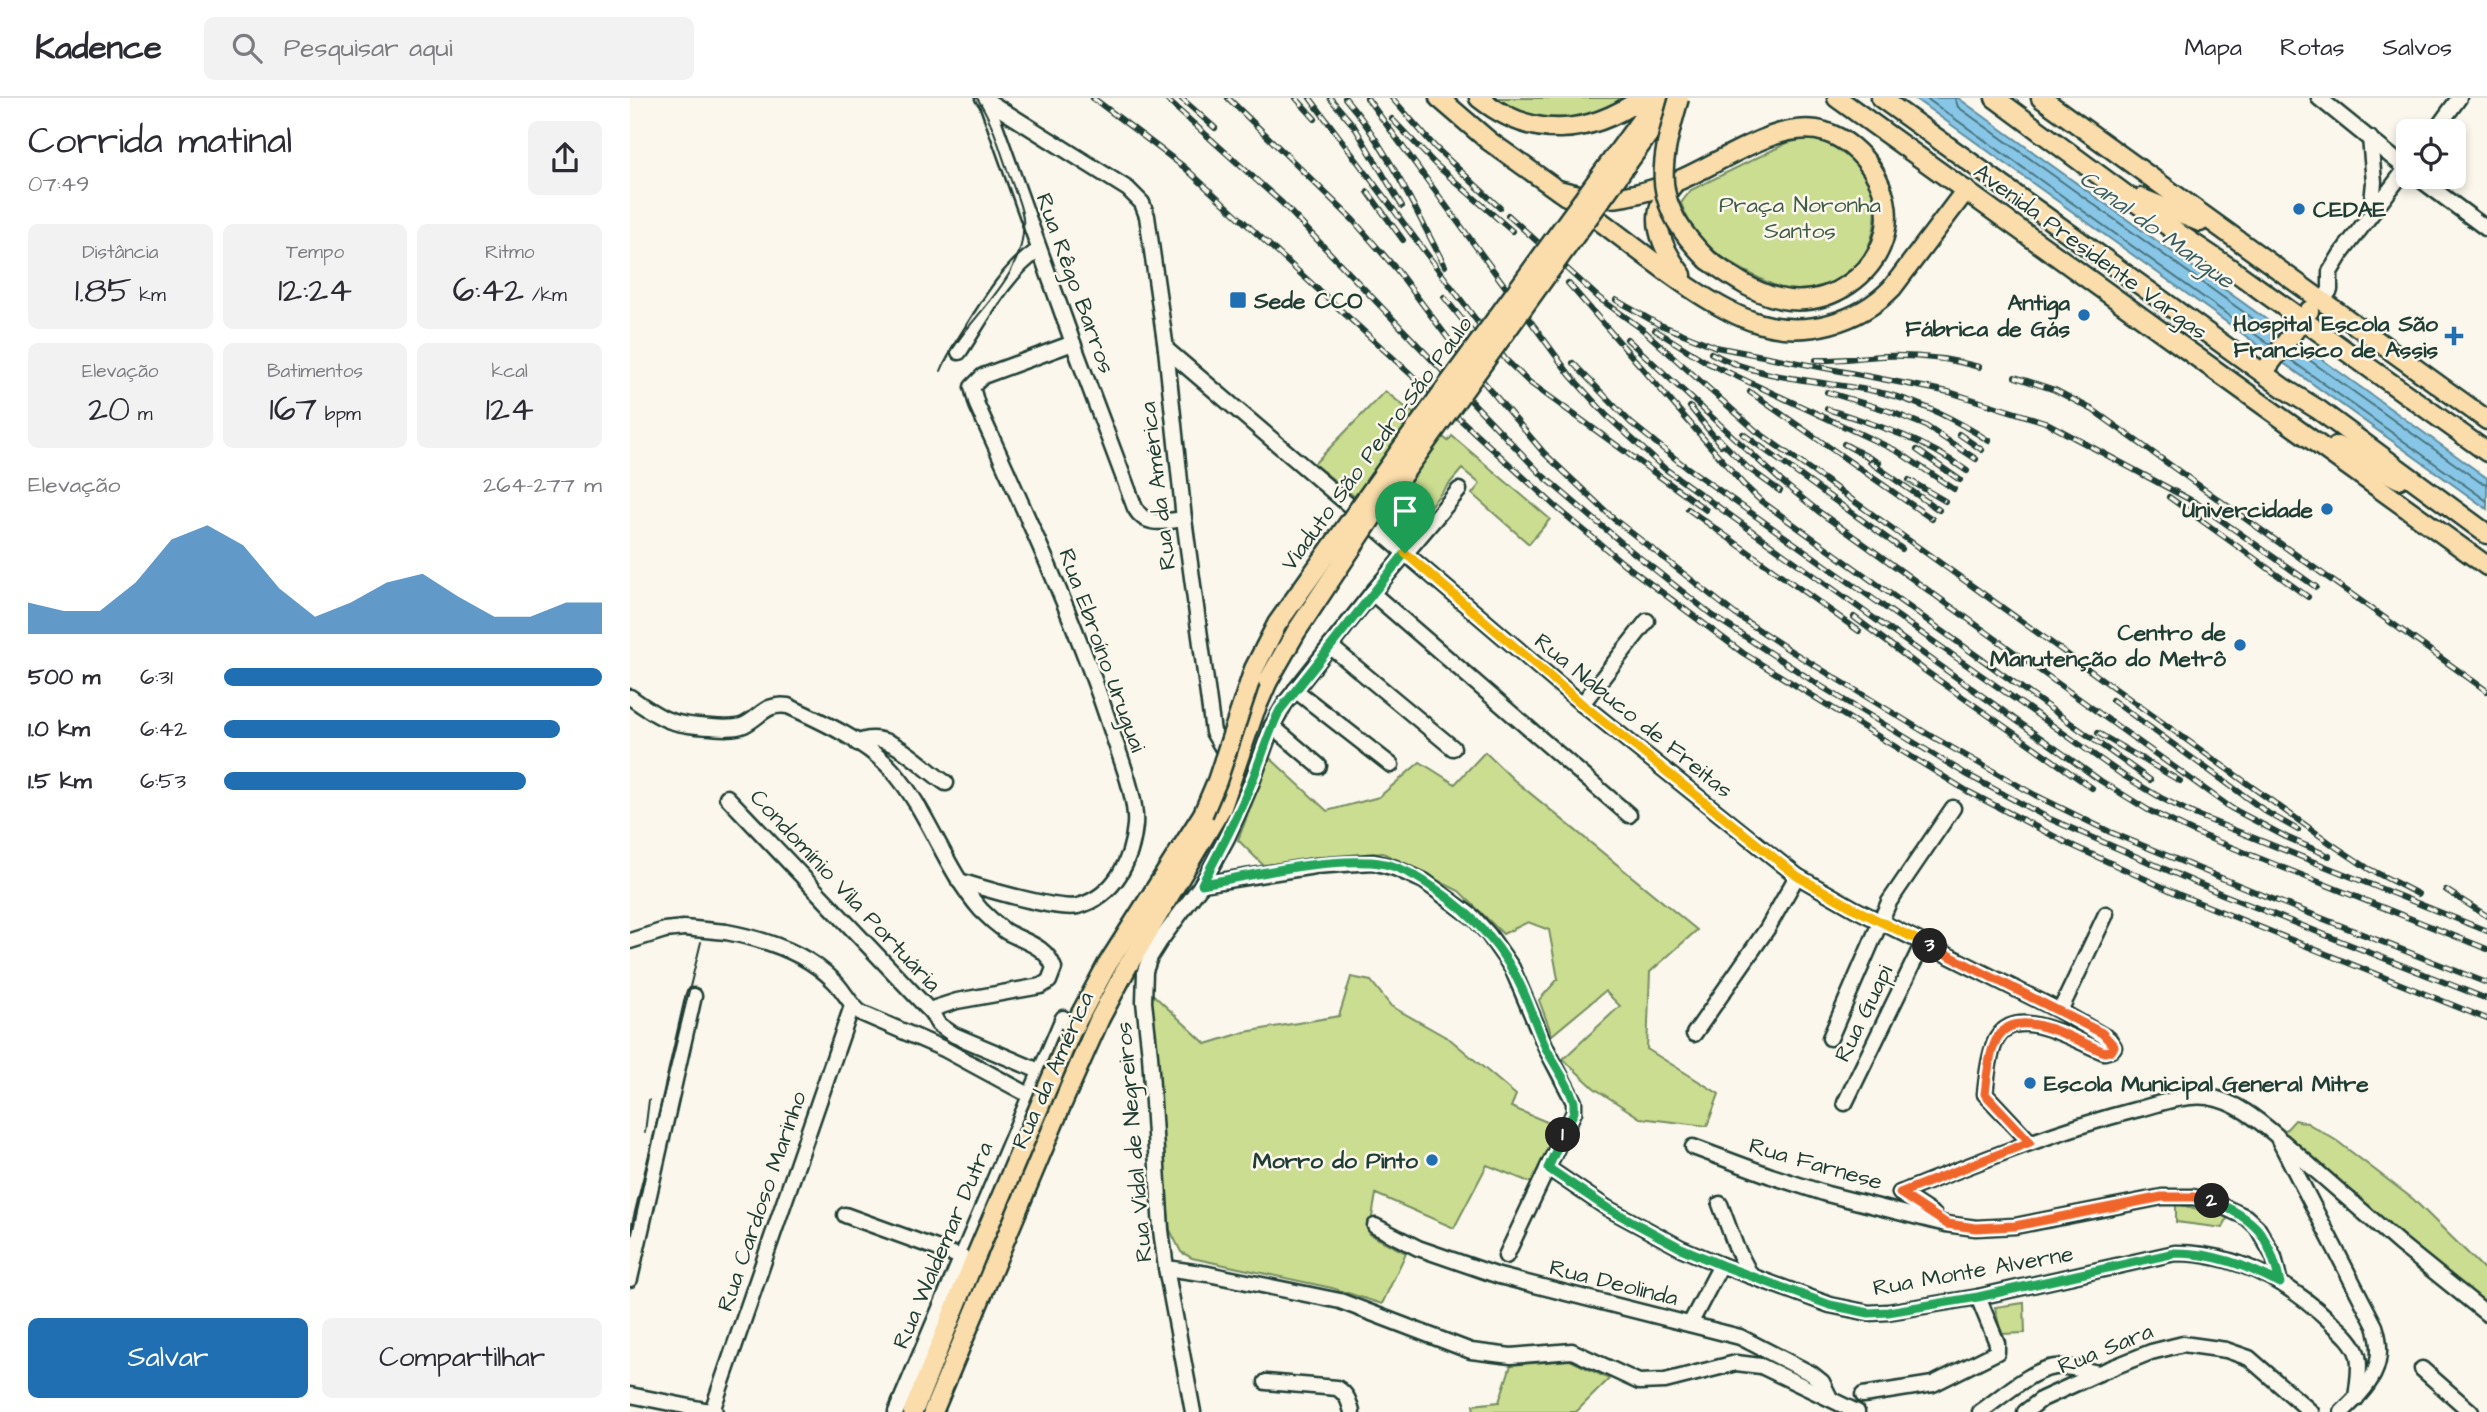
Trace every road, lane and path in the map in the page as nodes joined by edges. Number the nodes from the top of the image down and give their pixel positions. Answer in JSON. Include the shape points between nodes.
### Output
{"nodes":[{"id":1,"x":1439,"y":98,"type":"edge"},
{"id":2,"x":1479,"y":98,"type":"edge"},
{"id":3,"x":1642,"y":98,"type":"edge"},
{"id":4,"x":1657,"y":98,"type":"edge"},
{"id":5,"x":1677,"y":98,"type":"edge"},
{"id":6,"x":1837,"y":98,"type":"edge"},
{"id":7,"x":1881,"y":98,"type":"edge"},
{"id":8,"x":1995,"y":98,"type":"edge"},
{"id":9,"x":2041,"y":98,"type":"edge"},
{"id":10,"x":2319,"y":98,"type":"edge"},
{"id":11,"x":2459,"y":98,"type":"edge"},
{"id":12,"x":985,"y":99,"type":"edge"},
{"id":13,"x":2444,"y":119,"type":"edge"},
{"id":14,"x":1642,"y":131,"type":"junction"},
{"id":15,"x":2370,"y":138,"type":"junction"},
{"id":16,"x":2396,"y":159,"type":"edge"},
{"id":17,"x":1676,"y":181,"type":"junction"},
{"id":18,"x":2396,"y":185,"type":"edge"},
{"id":19,"x":2437,"y":189,"type":"edge"},
{"id":20,"x":1966,"y":190,"type":"junction"},
{"id":21,"x":2122,"y":190,"type":"junction"},
{"id":22,"x":2371,"y":212,"type":"junction"},
{"id":23,"x":1600,"y":221,"type":"dead end"},
{"id":24,"x":2485,"y":223,"type":"edge"},
{"id":25,"x":2240,"y":243,"type":"junction"},
{"id":26,"x":1039,"y":250,"type":"junction"},
{"id":27,"x":1696,"y":290,"type":"junction"},
{"id":28,"x":2322,"y":302,"type":"junction"},
{"id":29,"x":2296,"y":326,"type":"junction"},
{"id":30,"x":1073,"y":343,"type":"junction"},
{"id":31,"x":1166,"y":349,"type":"junction"},
{"id":32,"x":959,"y":352,"type":"dead end"},
{"id":33,"x":2268,"y":366,"type":"junction"},
{"id":34,"x":2487,"y":420,"type":"edge"},
{"id":35,"x":2289,"y":424,"type":"junction"},
{"id":36,"x":2487,"y":452,"type":"edge"},
{"id":37,"x":1459,"y":490,"type":"dead end"},
{"id":38,"x":2428,"y":492,"type":"junction"},
{"id":39,"x":1184,"y":519,"type":"junction"},
{"id":40,"x":2487,"y":534,"type":"edge"},
{"id":41,"x":1405,"y":553,"type":"junction"},
{"id":42,"x":2487,"y":566,"type":"edge"},
{"id":43,"x":1372,"y":593,"type":"junction"},
{"id":44,"x":1647,"y":621,"type":"dead end"},
{"id":45,"x":1330,"y":646,"type":"junction"},
{"id":46,"x":1268,"y":681,"type":"joint"},
{"id":47,"x":1294,"y":690,"type":"junction"},
{"id":48,"x":630,"y":697,"type":"edge"},
{"id":49,"x":1582,"y":704,"type":"junction"},
{"id":50,"x":1272,"y":726,"type":"junction"},
{"id":51,"x":857,"y":743,"type":"junction"},
{"id":52,"x":1453,"y":748,"type":"dead end"},
{"id":53,"x":1238,"y":761,"type":"junction"},
{"id":54,"x":1391,"y":765,"type":"dead end"},
{"id":55,"x":1320,"y":766,"type":"dead end"},
{"id":56,"x":946,"y":783,"type":"dead end"},
{"id":57,"x":727,"y":797,"type":"dead end"},
{"id":58,"x":1953,"y":808,"type":"dead end"},
{"id":59,"x":1629,"y":815,"type":"dead end"},
{"id":60,"x":1797,"y":876,"type":"junction"},
{"id":61,"x":959,"y":881,"type":"junction"},
{"id":62,"x":1202,"y":884,"type":"junction"},
{"id":63,"x":2106,"y":914,"type":"dead end"},
{"id":64,"x":1879,"y":922,"type":"junction"},
{"id":65,"x":630,"y":941,"type":"edge"},
{"id":66,"x":1923,"y":943,"type":"junction"},
{"id":67,"x":694,"y":996,"type":"dead end"},
{"id":68,"x":852,"y":1006,"type":"junction"},
{"id":69,"x":2060,"y":1011,"type":"junction"},
{"id":70,"x":932,"y":1013,"type":"junction"},
{"id":71,"x":1067,"y":1025,"type":"junction"},
{"id":72,"x":1695,"y":1034,"type":"dead end"},
{"id":73,"x":1830,"y":1038,"type":"dead end"},
{"id":74,"x":1038,"y":1072,"type":"junction"},
{"id":75,"x":1070,"y":1084,"type":"junction"},
{"id":76,"x":1029,"y":1095,"type":"junction"},
{"id":77,"x":1844,"y":1103,"type":"dead end"},
{"id":78,"x":1060,"y":1108,"type":"junction"},
{"id":79,"x":2277,"y":1136,"type":"junction"},
{"id":80,"x":2030,"y":1142,"type":"junction"},
{"id":81,"x":1693,"y":1147,"type":"dead end"},
{"id":82,"x":1548,"y":1168,"type":"junction"},
{"id":83,"x":1720,"y":1204,"type":"dead end"},
{"id":84,"x":845,"y":1215,"type":"dead end"},
{"id":85,"x":1947,"y":1224,"type":"junction"},
{"id":86,"x":1375,"y":1226,"type":"dead end"},
{"id":87,"x":968,"y":1256,"type":"junction"},
{"id":88,"x":1506,"y":1256,"type":"dead end"},
{"id":89,"x":1721,"y":1265,"type":"junction"},
{"id":90,"x":1166,"y":1268,"type":"junction"},
{"id":91,"x":1751,"y":1276,"type":"junction"},
{"id":92,"x":630,"y":1279,"type":"edge"},
{"id":93,"x":2280,"y":1283,"type":"junction"},
{"id":94,"x":1978,"y":1297,"type":"junction"},
{"id":95,"x":2487,"y":1314,"type":"edge"},
{"id":96,"x":1690,"y":1324,"type":"junction"},
{"id":97,"x":2422,"y":1368,"type":"dead end"},
{"id":98,"x":2099,"y":1373,"type":"junction"},
{"id":99,"x":1266,"y":1382,"type":"dead end"},
{"id":100,"x":630,"y":1395,"type":"edge"},
{"id":101,"x":1863,"y":1395,"type":"dead end"},
{"id":102,"x":1830,"y":1398,"type":"junction"},
{"id":103,"x":2356,"y":1399,"type":"junction"},
{"id":104,"x":713,"y":1412,"type":"edge"},
{"id":105,"x":896,"y":1412,"type":"edge"},
{"id":106,"x":913,"y":1412,"type":"edge"},
{"id":107,"x":933,"y":1412,"type":"edge"},
{"id":108,"x":1193,"y":1412,"type":"edge"},
{"id":109,"x":1352,"y":1412,"type":"edge"},
{"id":110,"x":1857,"y":1412,"type":"edge"},
{"id":111,"x":1980,"y":1412,"type":"edge"},
{"id":112,"x":2025,"y":1412,"type":"edge"},
{"id":113,"x":2311,"y":1412,"type":"edge"},
{"id":114,"x":2342,"y":1412,"type":"edge"},
{"id":115,"x":2471,"y":1412,"type":"edge"}],
"edges":[{"from":1,"to":17,"type":"main road","via":[[1489,141],[1565,195],[1603,199]]},
{"from":2,"to":3,"type":"main road","via":[[1510,117],[1559,129],[1591,125]]},
{"from":4,"to":14,"type":"main road"},
{"from":5,"to":14,"type":"main road"},
{"from":5,"to":17,"type":"main road","bridge":true,"via":[[1666,141],[1668,204],[1686,238],[1731,276],[1787,300],[1813,300],[1858,278],[1873,261],[1885,233],[1885,202],[1874,171],[1854,148],[1825,132],[1779,133]]},
{"from":6,"to":20,"type":"main road","name":"Avenida Presidente Vargas"},
{"from":7,"to":33,"type":"main road","name":"Avenida Presidente Vargas"},
{"from":8,"to":21,"type":"main road"},
{"from":9,"to":25,"type":"main road"},
{"from":10,"to":15,"type":"street"},
{"from":11,"to":13,"type":"street"},
{"from":12,"to":26,"type":"street","name":"Rua Rêgo Barros"},
{"from":12,"to":31,"type":"street","name":"Rua da América","via":[[1137,197],[1147,216]]},
{"from":14,"to":46,"type":"main road","name":"Viaduto São Pedro-São Paulo","bridge":true,"via":[[1375,513]]},
{"from":14,"to":71,"type":"main road","name":"Viaduto São Pedro-São Paulo","bridge":true,"via":[[1402,448],[1277,624],[1246,692],[1203,814]]},
{"from":15,"to":16,"type":"street"},
{"from":15,"to":22,"type":"street"},
{"from":17,"to":27,"type":"main road","via":[[1662,196],[1657,221],[1668,256]]},
{"from":18,"to":22,"type":"street"},
{"from":19,"to":24,"type":"street"},
{"from":20,"to":27,"type":"main road","via":[[1892,288],[1860,313],[1839,321],[1810,327],[1758,323]]},
{"from":20,"to":35,"type":"main road","name":"Avenida Presidente Vargas"},
{"from":21,"to":25,"type":"main road"},
{"from":21,"to":29,"type":"main road"},
{"from":22,"to":28,"type":"street","via":[[2330,272],[2330,290]]},
{"from":23,"to":27,"type":"main road"},
{"from":25,"to":28,"type":"main road"},
{"from":26,"to":30,"type":"street","name":"Rua Rêgo Barros"},
{"from":26,"to":32,"type":"street","via":[[1010,276]]},
{"from":28,"to":29,"type":"main road"},
{"from":28,"to":34,"type":"main road"},
{"from":29,"to":33,"type":"main road"},
{"from":29,"to":36,"type":"main road"},
{"from":30,"to":39,"type":"street","name":"Rua Rêgo Barros","via":[[1139,515],[1151,522]]},
{"from":30,"to":61,"type":"street","name":"Rua Ebroíno Uruguai","via":[[983,376],[972,387],[1106,711],[1136,823],[1130,853],[1120,876],[1076,906],[1058,906]]},
{"from":31,"to":39,"type":"street","name":"Rua da América"},
{"from":31,"to":41,"type":"street","name":"Rua Nabuco de Freitas"},
{"from":33,"to":38,"type":"main road","name":"Avenida Presidente Vargas","via":[[2285,389]]},
{"from":35,"to":38,"type":"main road"},
{"from":35,"to":42,"type":"main road","name":"Avenida Presidente Vargas"},
{"from":37,"to":41,"type":"street","name":"Rua Vidal de Negreiros"},
{"from":38,"to":40,"type":"main road","name":"Avenida Presidente Vargas"},
{"from":39,"to":53,"type":"street","name":"Rua da América","via":[[1213,732]]},
{"from":41,"to":43,"type":"street","name":"Rua Vidal de Negreiros"},
{"from":41,"to":49,"type":"street","name":"Rua Nabuco de Freitas"},
{"from":43,"to":45,"type":"street","name":"Rua Vidal de Negreiros"},
{"from":43,"to":59,"type":"street"},
{"from":44,"to":49,"type":"street"},
{"from":45,"to":47,"type":"street","name":"Rua Vidal de Negreiros"},
{"from":45,"to":52,"type":"street"},
{"from":46,"to":53,"type":"main road","name":"Rua da América"},
{"from":47,"to":50,"type":"street","name":"Rua Vidal de Negreiros"},
{"from":47,"to":54,"type":"street"},
{"from":48,"to":51,"type":"street","via":[[682,726],[742,726],[767,708],[788,705]]},
{"from":49,"to":60,"type":"street","name":"Rua Nabuco de Freitas"},
{"from":50,"to":55,"type":"street"},
{"from":50,"to":62,"type":"street","name":"Rua Vidal de Negreiros","via":[[1239,813]]},
{"from":51,"to":56,"type":"street","via":[[870,739],[891,743]]},
{"from":51,"to":61,"type":"street","via":[[895,773]]},
{"from":53,"to":75,"type":"main road","name":"Rua da América","via":[[1217,816],[1121,979]]},
{"from":57,"to":70,"type":"street","name":"Condomínio Vila Portuária"},
{"from":58,"to":64,"type":"street"},
{"from":60,"to":64,"type":"street","name":"Rua Nabuco de Freitas"},
{"from":60,"to":72,"type":"street","via":[[1767,929]]},
{"from":61,"to":70,"type":"street","name":"Condomínio Vila Portuária","via":[[982,910],[1005,930],[1037,946],[1051,958],[1054,968],[1049,981],[1041,986],[940,1006]]},
{"from":62,"to":82,"type":"street","via":[[1373,862],[1424,881],[1474,918],[1512,968],[1574,1102],[1574,1112]]},
{"from":62,"to":90,"type":"street","name":"Rua Vidal de Negreiros","via":[[1150,957],[1143,987]]},
{"from":63,"to":69,"type":"street"},
{"from":64,"to":66,"type":"street","name":"Rua Nabuco de Freitas"},
{"from":64,"to":73,"type":"street"},
{"from":65,"to":68,"type":"street","bridge":true,"via":[[684,928],[726,932],[772,944],[817,966]]},
{"from":66,"to":69,"type":"street","name":"Rua Nabuco de Freitas"},
{"from":66,"to":77,"type":"street","name":"Rua Guapi"},
{"from":67,"to":92,"type":"street"},
{"from":68,"to":76,"type":"street"},
{"from":68,"to":104,"type":"street","name":"Rua Cardoso Marinho"},
{"from":69,"to":80,"type":"street","name":"Rua Nabuco de Freitas","via":[[2102,1033],[2113,1043],[2112,1050],[2105,1052],[2065,1034],[2026,1024],[2004,1029],[1993,1045],[1985,1094]]},
{"from":70,"to":74,"type":"street","name":"Condomínio Vila Portuária","via":[[938,1024],[954,1035]]},
{"from":71,"to":74,"type":"street","name":"Rua Waldemar Dutra"},
{"from":71,"to":87,"type":"main road","name":"Viaduto São Pedro-São Paulo","bridge":true},
{"from":74,"to":75,"type":"street","name":"Condomínio Vila Portuária"},
{"from":74,"to":76,"type":"street","name":"Rua Waldemar Dutra"},
{"from":75,"to":78,"type":"main road","name":"Rua da América"},
{"from":76,"to":78,"type":"street"},
{"from":76,"to":87,"type":"street","name":"Rua Waldemar Dutra"},
{"from":78,"to":107,"type":"main road","name":"Rua da América"},
{"from":79,"to":80,"type":"street","via":[[2236,1107],[2197,1096]]},
{"from":79,"to":95,"type":"street"},
{"from":79,"to":103,"type":"street","via":[[2378,1334],[2376,1373]]},
{"from":80,"to":85,"type":"street","name":"Rua Farnese","via":[[1900,1193]]},
{"from":81,"to":85,"type":"street","name":"Rua Farnese","via":[[1827,1195]]},
{"from":82,"to":88,"type":"street"},
{"from":82,"to":89,"type":"street","name":"Rua Monte Alverne","via":[[1644,1229]]},
{"from":83,"to":91,"type":"street"},
{"from":84,"to":87,"type":"street"},
{"from":85,"to":93,"type":"street","via":[[2015,1226],[2162,1197],[2193,1197],[2230,1208],[2257,1227],[2274,1257]]},
{"from":86,"to":96,"type":"street","name":"Rua Deolinda","via":[[1418,1248],[1485,1272]]},
{"from":87,"to":105,"type":"street","name":"Rua Waldemar Dutra"},
{"from":87,"to":106,"type":"main road","name":"Viaduto São Pedro-São Paulo"},
{"from":89,"to":91,"type":"street","name":"Rua Monte Alverne"},
{"from":89,"to":96,"type":"street"},
{"from":90,"to":102,"type":"street","via":[[1340,1301],[1471,1352],[1510,1356],[1572,1351],[1621,1375],[1651,1382],[1748,1363]]},
{"from":90,"to":108,"type":"street","name":"Rua Vidal de Negreiros"},
{"from":91,"to":94,"type":"street","name":"Rua Monte Alverne","via":[[1830,1305],[1869,1313]]},
{"from":93,"to":94,"type":"street","name":"Rua Monte Alverne","via":[[2220,1257],[2175,1253]]},
{"from":93,"to":103,"type":"street","name":"Rua Monte Alverne","via":[[2314,1305],[2352,1344],[2358,1356]]},
{"from":94,"to":101,"type":"street","via":[[1997,1352],[1933,1384]]},
{"from":96,"to":102,"type":"street","name":"Rua Deolinda","via":[[1754,1342],[1818,1378]]},
{"from":97,"to":115,"type":"street"},
{"from":98,"to":111,"type":"street","via":[[2052,1367]]},
{"from":98,"to":112,"type":"street","name":"Rua Sara","via":[[2042,1399]]},
{"from":98,"to":113,"type":"street","name":"Rua Sara","via":[[2183,1344],[2238,1353]]},
{"from":99,"to":109,"type":"street","via":[[1337,1388]]},
{"from":100,"to":104,"type":"street"},
{"from":102,"to":110,"type":"street"},
{"from":103,"to":114,"type":"street"}]}
